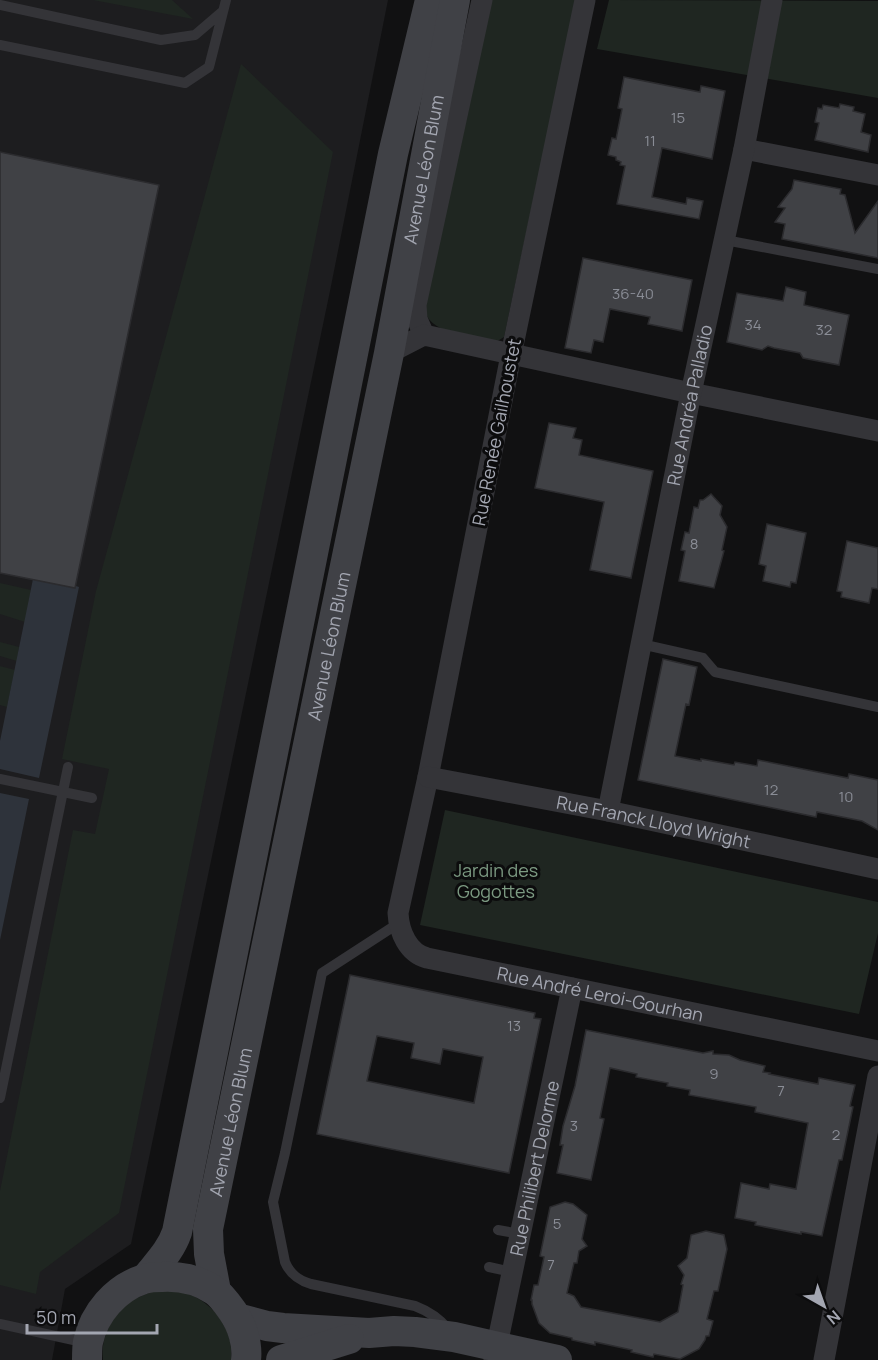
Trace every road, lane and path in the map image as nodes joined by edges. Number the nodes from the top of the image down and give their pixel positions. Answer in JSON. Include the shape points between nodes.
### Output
{"nodes":[{"id":1,"x":430,"y":0,"type":"edge"},
{"id":2,"x":456,"y":0,"type":"edge"},
{"id":3,"x":482,"y":0,"type":"edge"},
{"id":4,"x":585,"y":0,"type":"edge"},
{"id":5,"x":772,"y":0,"type":"edge"},
{"id":6,"x":0,"y":5,"type":"edge"},
{"id":7,"x":225,"y":5,"type":"edge"},
{"id":8,"x":0,"y":45,"type":"edge"},
{"id":9,"x":744,"y":148,"type":"junction"},
{"id":10,"x":878,"y":175,"type":"edge"},
{"id":11,"x":725,"y":240,"type":"junction"},
{"id":12,"x":878,"y":269,"type":"edge"},
{"id":13,"x":424,"y":335,"type":"junction"},
{"id":14,"x":389,"y":353,"type":"junction"},
{"id":15,"x":511,"y":354,"type":"junction"},
{"id":16,"x":691,"y":393,"type":"junction"},
{"id":17,"x":878,"y":431,"type":"edge"},
{"id":18,"x":641,"y":644,"type":"junction"},
{"id":19,"x":878,"y":707,"type":"edge"},
{"id":20,"x":68,"y":767,"type":"dead end"},
{"id":21,"x":428,"y":777,"type":"junction"},
{"id":22,"x":0,"y":780,"type":"edge"},
{"id":23,"x":63,"y":792,"type":"junction"},
{"id":24,"x":93,"y":798,"type":"dead end"},
{"id":25,"x":608,"y":811,"type":"junction"},
{"id":26,"x":878,"y":868,"type":"edge"},
{"id":27,"x":399,"y":923,"type":"junction"},
{"id":28,"x":572,"y":988,"type":"junction"},
{"id":29,"x":878,"y":1052,"type":"edge"},
{"id":30,"x":878,"y":1076,"type":"edge"},
{"id":31,"x":0,"y":1098,"type":"edge"},
{"id":32,"x":498,"y":1230,"type":"dead end"},
{"id":33,"x":520,"y":1234,"type":"junction"},
{"id":34,"x":489,"y":1268,"type":"dead end"},
{"id":35,"x":512,"y":1272,"type":"junction"},
{"id":36,"x":146,"y":1278,"type":"junction"},
{"id":37,"x":216,"y":1291,"type":"junction"},
{"id":38,"x":237,"y":1318,"type":"junction"},
{"id":39,"x":0,"y":1324,"type":"edge"},
{"id":40,"x":369,"y":1333,"type":"junction"},
{"id":41,"x":454,"y":1337,"type":"junction"},
{"id":42,"x":87,"y":1351,"type":"edge"},
{"id":43,"x":495,"y":1354,"type":"edge"},
{"id":44,"x":246,"y":1360,"type":"edge"},
{"id":45,"x":281,"y":1360,"type":"edge"},
{"id":46,"x":557,"y":1360,"type":"edge"},
{"id":47,"x":824,"y":1360,"type":"edge"}],
"edges":[{"from":1,"to":36,"type":"main road","name":"Avenue Léon Blum","via":[[393,154],[177,1232],[168,1251]]},
{"from":2,"to":14,"type":"main road","name":"Avenue Léon Blum"},
{"from":3,"to":13,"type":"street","via":[[416,305]]},
{"from":4,"to":15,"type":"street","name":"Rue Renée Gailhoustet"},
{"from":5,"to":9,"type":"street","name":"Rue Andréa Palladio"},
{"from":6,"to":7,"type":"lane","via":[[161,40],[195,35]]},
{"from":7,"to":8,"type":"lane","via":[[209,67],[185,82]]},
{"from":9,"to":10,"type":"street"},
{"from":9,"to":11,"type":"street","name":"Rue Andréa Palladio"},
{"from":11,"to":12,"type":"lane"},
{"from":11,"to":16,"type":"street","name":"Rue Andréa Palladio"},
{"from":13,"to":14,"type":"street"},
{"from":13,"to":15,"type":"street"},
{"from":14,"to":37,"type":"main road","name":"Avenue Léon Blum","via":[[208,1229]]},
{"from":15,"to":16,"type":"street"},
{"from":15,"to":21,"type":"street","name":"Rue Renée Gailhoustet"},
{"from":16,"to":17,"type":"street"},
{"from":16,"to":18,"type":"street","name":"Rue Andréa Palladio"},
{"from":18,"to":19,"type":"lane","via":[[703,658],[715,672]]},
{"from":18,"to":25,"type":"street","name":"Rue Andréa Palladio"},
{"from":20,"to":23,"type":"lane"},
{"from":21,"to":25,"type":"street","name":"Rue Franck Lloyd Wright"},
{"from":21,"to":27,"type":"street","name":"Rue Renée Gailhoustet"},
{"from":22,"to":23,"type":"lane"},
{"from":23,"to":24,"type":"lane"},
{"from":23,"to":31,"type":"lane"},
{"from":25,"to":26,"type":"street","name":"Rue Franck Lloyd Wright"},
{"from":27,"to":28,"type":"street","name":"Rue André Leroi-Gourhan","via":[[407,943],[421,956]]},
{"from":27,"to":41,"type":"lane","via":[[322,973],[273,1202],[285,1262],[294,1276],[310,1284],[424,1309]]},
{"from":28,"to":29,"type":"street","name":"Rue André Leroi-Gourhan"},
{"from":28,"to":33,"type":"street","name":"Rue Philibert Delorme"},
{"from":30,"to":47,"type":"street"},
{"from":32,"to":33,"type":"lane"},
{"from":33,"to":35,"type":"street","name":"Rue Philibert Delorme"},
{"from":34,"to":35,"type":"lane"},
{"from":35,"to":43,"type":"street","name":"Rue Philibert Delorme"},
{"from":36,"to":37,"type":"main road","via":[[176,1277]]},
{"from":36,"to":42,"type":"main road","via":[[112,1298],[96,1318]]},
{"from":37,"to":38,"type":"main road"},
{"from":38,"to":40,"type":"main road","via":[[283,1328]]},
{"from":38,"to":44,"type":"main road","via":[[244,1336]]},
{"from":39,"to":42,"type":"lane"},
{"from":40,"to":41,"type":"main road","via":[[394,1331]]},
{"from":40,"to":45,"type":"main road"},
{"from":41,"to":43,"type":"main road"},
{"from":43,"to":46,"type":"main road"}]}
